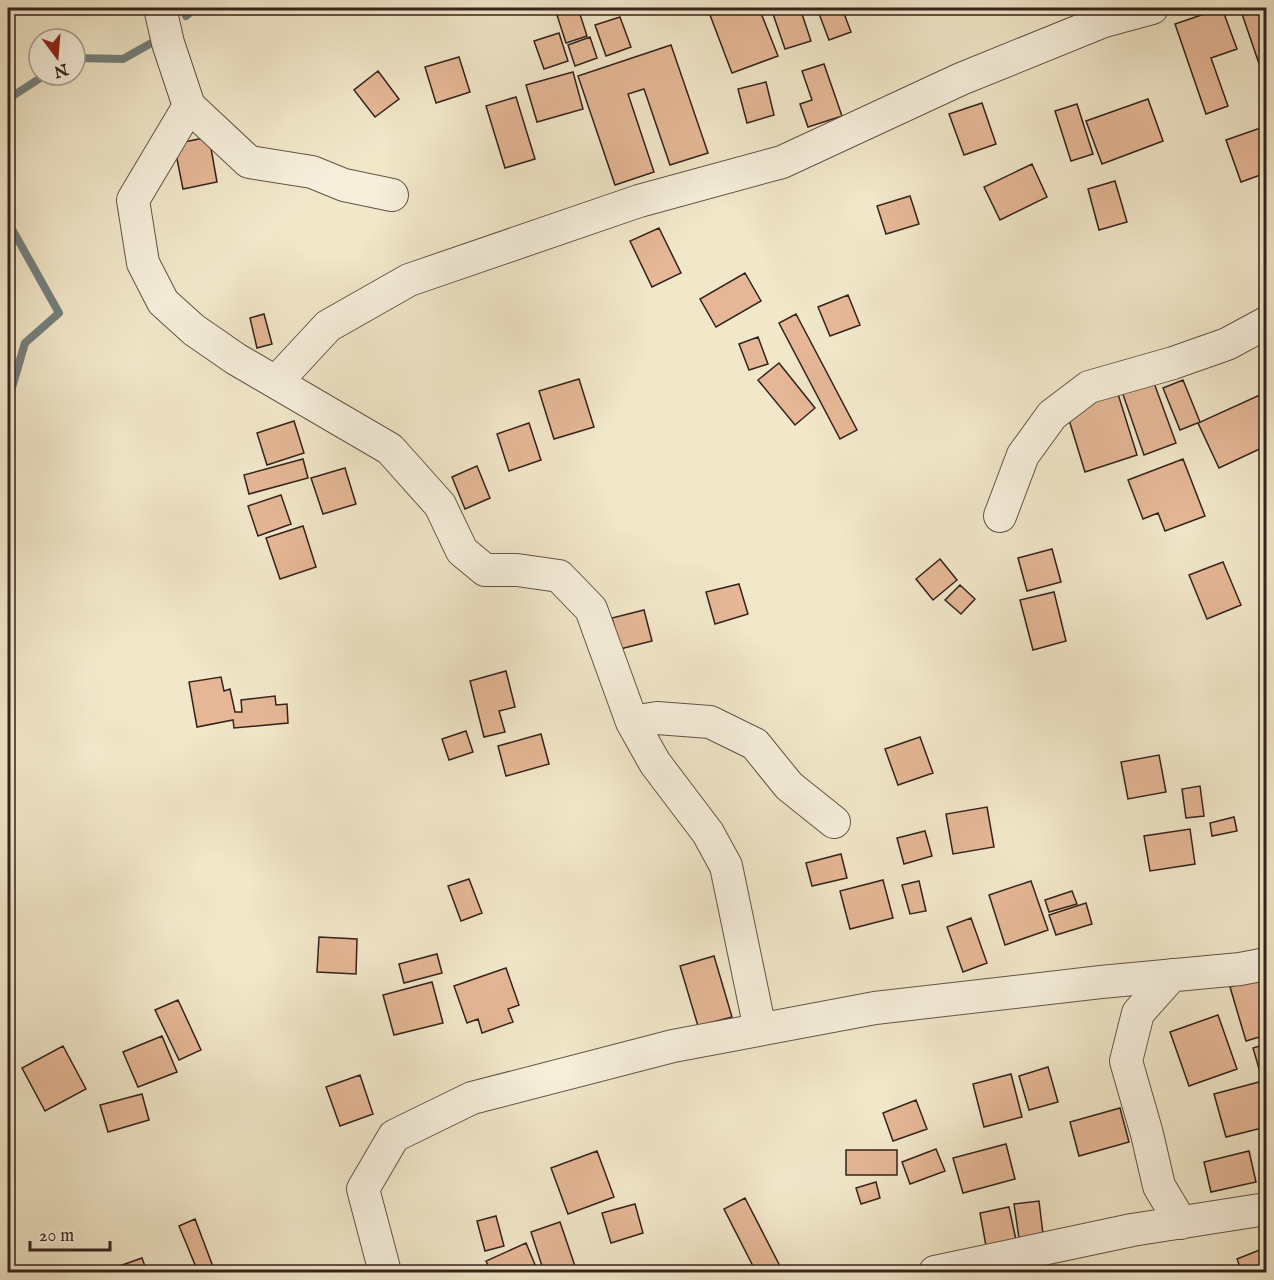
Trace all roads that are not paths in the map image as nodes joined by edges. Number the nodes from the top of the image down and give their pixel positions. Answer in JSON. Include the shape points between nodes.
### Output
{"nodes":[{"id":1,"x":159,"y":8,"type":"edge"},
{"id":2,"x":1152,"y":8,"type":"edge"},
{"id":3,"x":189,"y":106,"type":"junction"},
{"id":4,"x":392,"y":195,"type":"dead end"},
{"id":5,"x":1266,"y":323,"type":"edge"},
{"id":6,"x":277,"y":381,"type":"junction"},
{"id":7,"x":1000,"y":516,"type":"dead end"},
{"id":8,"x":632,"y":722,"type":"junction"},
{"id":9,"x":834,"y":822,"type":"dead end"},
{"id":10,"x":1266,"y":964,"type":"edge"},
{"id":11,"x":1172,"y":975,"type":"junction"},
{"id":12,"x":760,"y":1029,"type":"junction"},
{"id":13,"x":1266,"y":1209,"type":"edge"},
{"id":14,"x":1181,"y":1223,"type":"junction"},
{"id":15,"x":385,"y":1272,"type":"edge"},
{"id":16,"x":935,"y":1272,"type":"edge"}],
"edges":[{"from":1,"to":3,"type":"street"},
{"from":2,"to":6,"type":"street","via":[[1104,21],[961,79],[782,162],[628,204],[409,280],[328,326]]},
{"from":3,"to":4,"type":"street","via":[[249,162],[312,171],[344,185]]},
{"from":3,"to":6,"type":"street","via":[[133,200],[143,263],[163,302],[194,330]]},
{"from":5,"to":7,"type":"street","via":[[1195,356],[1089,387],[1052,415],[1023,455]]},
{"from":6,"to":8,"type":"street","via":[[390,449],[440,505],[462,551],[485,570],[559,576],[591,609]]},
{"from":8,"to":9,"type":"street","via":[[657,718],[710,722],[754,744],[789,786]]},
{"from":8,"to":12,"type":"street","via":[[655,763],[708,833],[726,866]]},
{"from":10,"to":11,"type":"street"},
{"from":11,"to":12,"type":"street","via":[[875,1008]]},
{"from":11,"to":14,"type":"street","via":[[1138,1013],[1126,1061],[1159,1186]]},
{"from":12,"to":15,"type":"street","via":[[673,1046],[472,1098],[394,1136],[363,1189]]},
{"from":13,"to":14,"type":"street"},
{"from":14,"to":16,"type":"street"}]}
